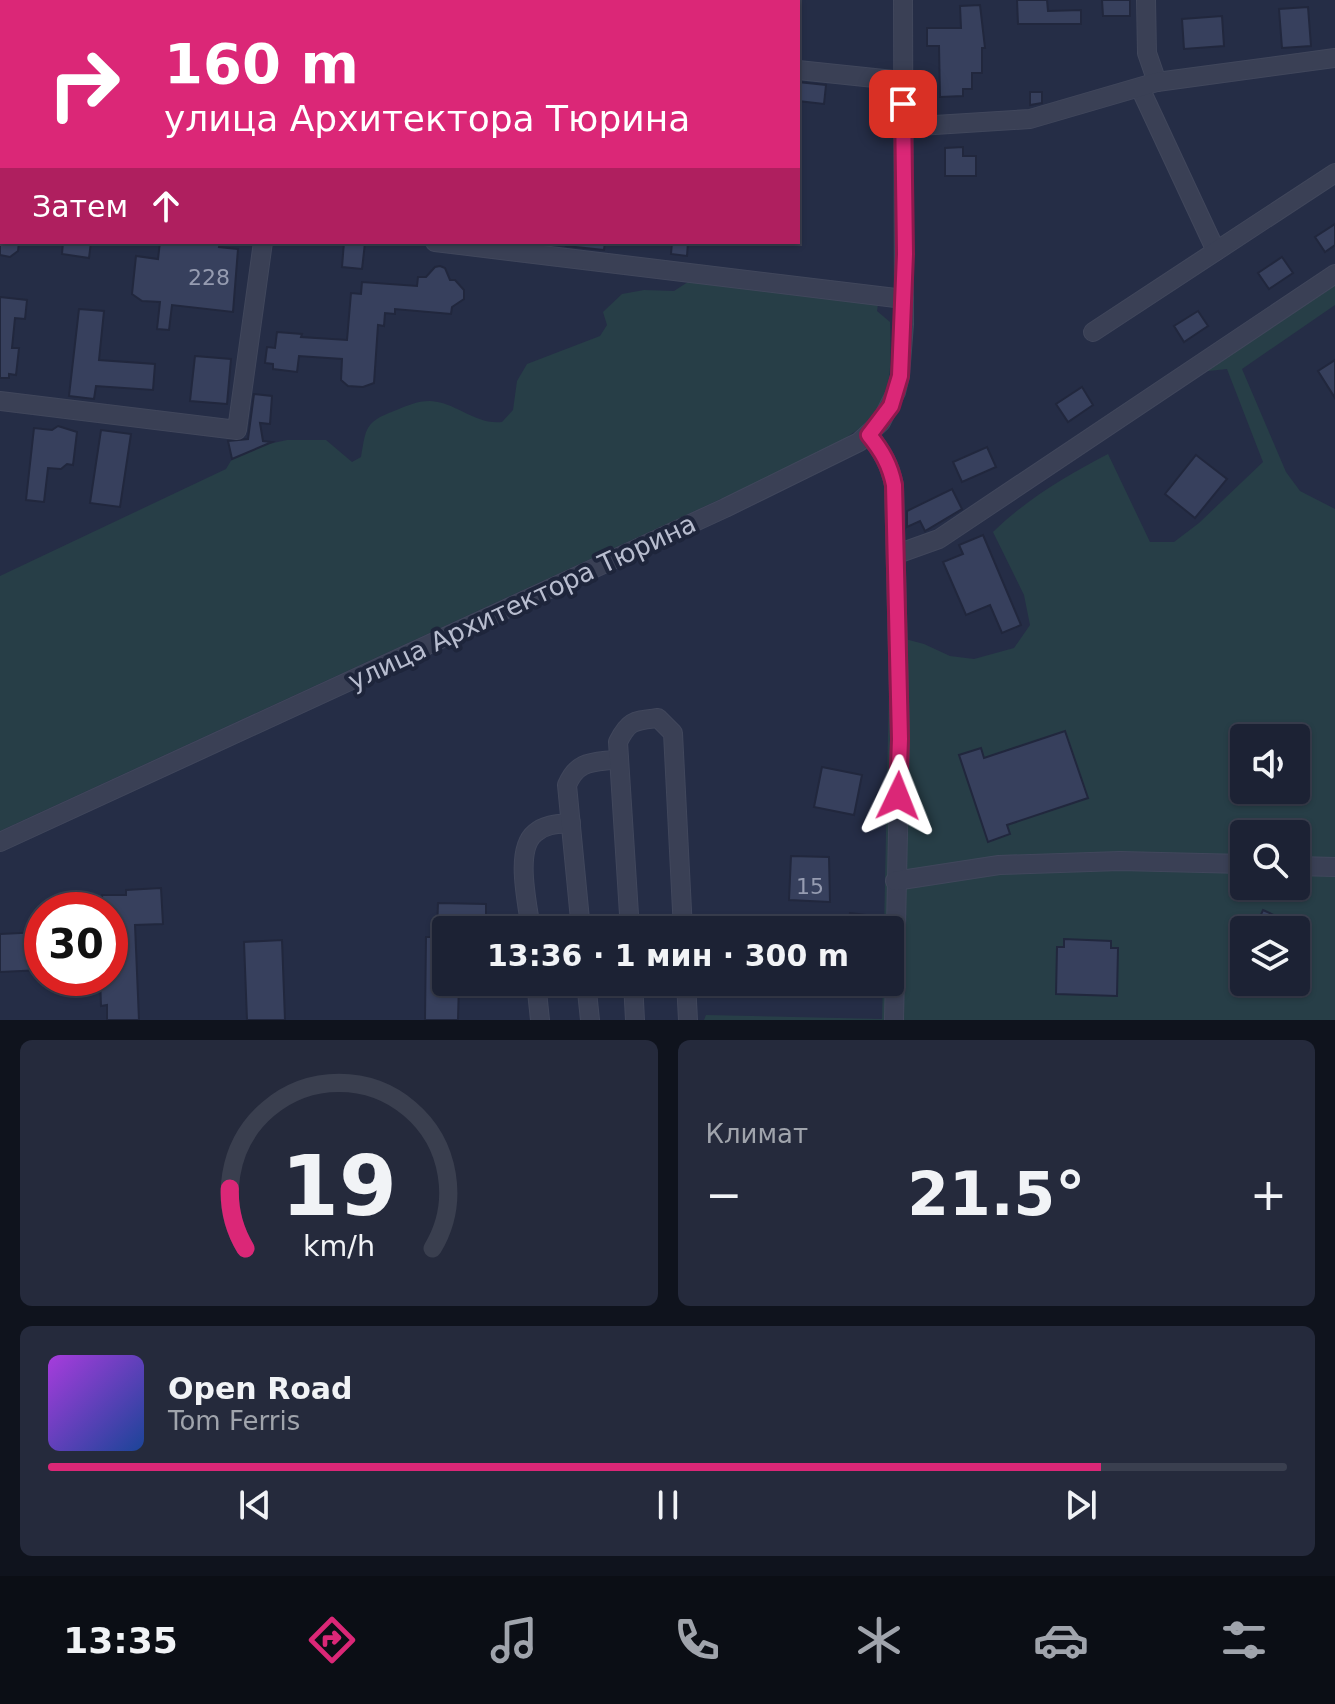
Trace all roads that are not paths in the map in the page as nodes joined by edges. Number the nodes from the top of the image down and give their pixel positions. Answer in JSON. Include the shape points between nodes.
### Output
{"nodes":[{"id":1,"x":903,"y":0,"type":"edge"},
{"id":2,"x":1146,"y":0,"type":"edge"},
{"id":3,"x":1335,"y":58,"type":"edge"},
{"id":4,"x":800,"y":70,"type":"edge"},
{"id":5,"x":903,"y":81,"type":"junction"},
{"id":6,"x":1148,"y":85,"type":"junction"},
{"id":7,"x":903,"y":127,"type":"junction"},
{"id":8,"x":1335,"y":173,"type":"edge"},
{"id":9,"x":263,"y":244,"type":"edge"},
{"id":10,"x":451,"y":244,"type":"edge"},
{"id":11,"x":1216,"y":251,"type":"junction"},
{"id":12,"x":1335,"y":274,"type":"edge"},
{"id":13,"x":904,"y":299,"type":"junction"},
{"id":14,"x":1093,"y":332,"type":"dead end"},
{"id":15,"x":0,"y":401,"type":"edge"},
{"id":16,"x":869,"y":435,"type":"junction"},
{"id":17,"x":897,"y":554,"type":"junction"},
{"id":18,"x":619,"y":759,"type":"junction"},
{"id":19,"x":571,"y":823,"type":"junction"},
{"id":20,"x":0,"y":842,"type":"edge"},
{"id":21,"x":1230,"y":864,"type":"edge"},
{"id":22,"x":1310,"y":866,"type":"edge"},
{"id":23,"x":1335,"y":867,"type":"edge"},
{"id":24,"x":895,"y":881,"type":"junction"},
{"id":25,"x":529,"y":916,"type":"edge"},
{"id":26,"x":580,"y":916,"type":"edge"},
{"id":27,"x":629,"y":916,"type":"edge"},
{"id":28,"x":682,"y":916,"type":"edge"},
{"id":29,"x":537,"y":996,"type":"edge"},
{"id":30,"x":587,"y":996,"type":"edge"},
{"id":31,"x":634,"y":996,"type":"edge"},
{"id":32,"x":687,"y":996,"type":"edge"},
{"id":33,"x":540,"y":1020,"type":"edge"},
{"id":34,"x":590,"y":1020,"type":"edge"},
{"id":35,"x":635,"y":1020,"type":"edge"},
{"id":36,"x":688,"y":1020,"type":"edge"},
{"id":37,"x":894,"y":1020,"type":"edge"}],
"edges":[{"from":1,"to":5,"type":"street","name":"улица Архитектора Тюрина"},
{"from":2,"to":6,"type":"street"},
{"from":3,"to":6,"type":"street"},
{"from":4,"to":5,"type":"street"},
{"from":5,"to":7,"type":"street","name":"улица Архитектора Тюрина"},
{"from":6,"to":7,"type":"street","via":[[1030,119]]},
{"from":6,"to":11,"type":"street"},
{"from":7,"to":13,"type":"street","name":"улица Архитектора Тюрина"},
{"from":8,"to":11,"type":"street"},
{"from":9,"to":15,"type":"street","via":[[237,430]]},
{"from":10,"to":13,"type":"street"},
{"from":11,"to":14,"type":"street"},
{"from":12,"to":17,"type":"street","via":[[939,539]]},
{"from":13,"to":16,"type":"street","name":"улица Архитектора Тюрина","via":[[896,392]]},
{"from":16,"to":17,"type":"street","via":[[891,469]]},
{"from":16,"to":20,"type":"street","name":"улица Архитектора Тюрина","via":[[725,508]]},
{"from":17,"to":24,"type":"street","via":[[900,739]]},
{"from":18,"to":19,"type":"street","via":[[573,770],[567,785]]},
{"from":18,"to":27,"type":"street"},
{"from":18,"to":28,"type":"street","via":[[618,742],[634,721],[658,718],[673,733]]},
{"from":19,"to":25,"type":"street","via":[[548,826],[525,845]]},
{"from":19,"to":26,"type":"street"},
{"from":21,"to":24,"type":"street","via":[[999,865]]},
{"from":22,"to":23,"type":"street"},
{"from":24,"to":37,"type":"street"},
{"from":29,"to":33,"type":"street"},
{"from":30,"to":34,"type":"street"},
{"from":31,"to":35,"type":"street"},
{"from":32,"to":36,"type":"street"}]}
